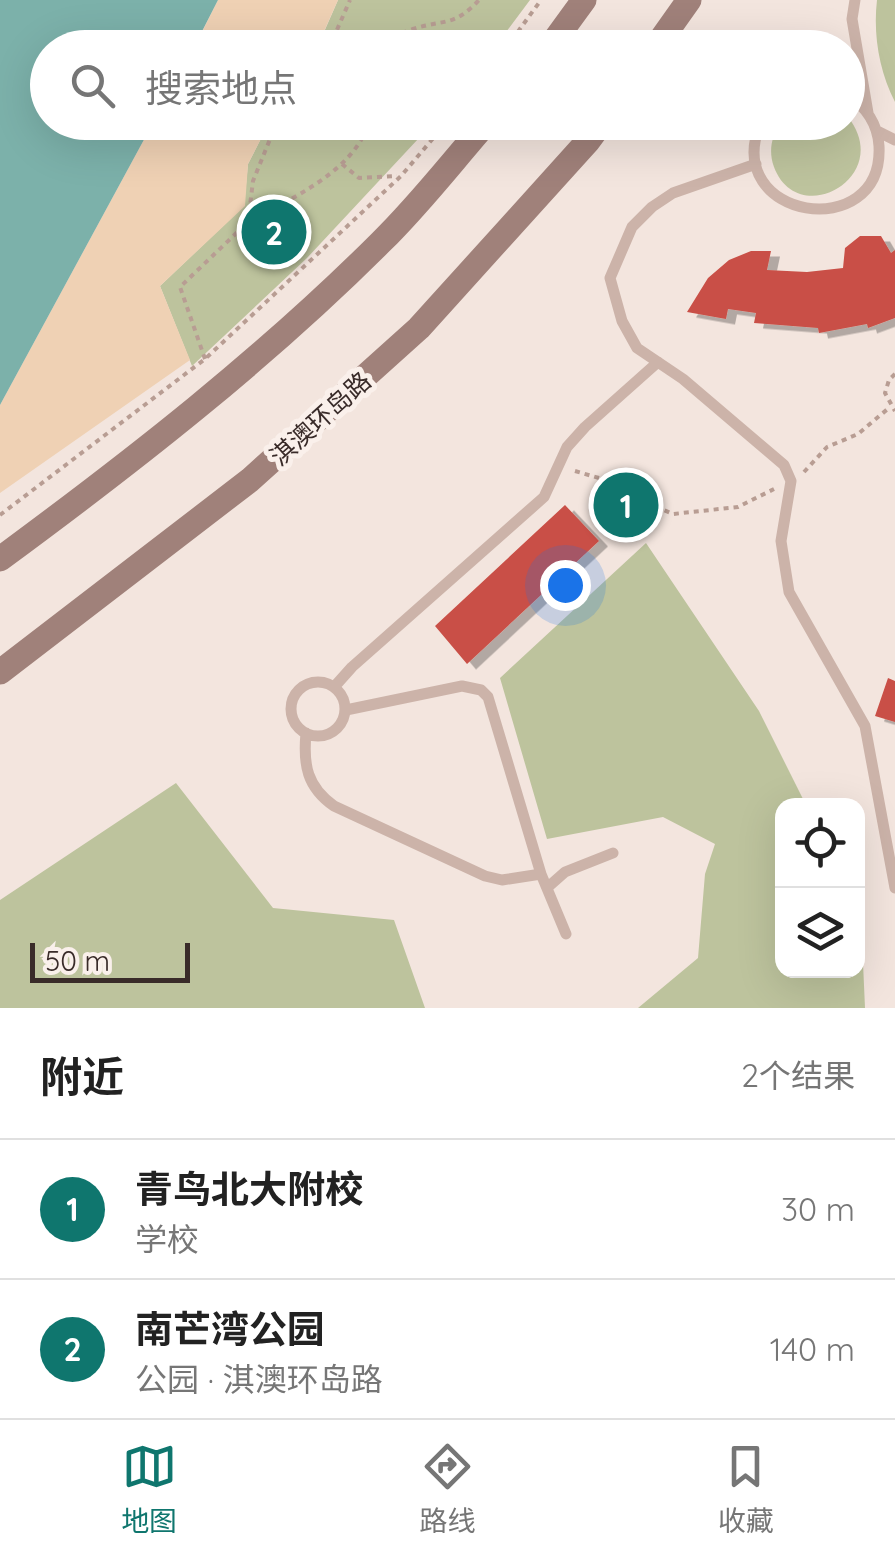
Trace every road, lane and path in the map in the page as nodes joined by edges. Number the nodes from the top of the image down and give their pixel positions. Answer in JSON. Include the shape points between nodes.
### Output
{"nodes":[{"id":1,"x":350,"y":0,"type":"edge"},
{"id":2,"x":479,"y":0,"type":"edge"},
{"id":3,"x":541,"y":0,"type":"edge"},
{"id":4,"x":584,"y":0,"type":"edge"},
{"id":5,"x":689,"y":0,"type":"edge"},
{"id":6,"x":854,"y":0,"type":"edge"},
{"id":7,"x":337,"y":30,"type":"edge"},
{"id":8,"x":412,"y":30,"type":"edge"},
{"id":9,"x":519,"y":30,"type":"edge"},
{"id":10,"x":562,"y":30,"type":"edge"},
{"id":11,"x":668,"y":30,"type":"edge"},
{"id":12,"x":854,"y":30,"type":"edge"},
{"id":13,"x":865,"y":95,"type":"edge"},
{"id":14,"x":865,"y":110,"type":"edge"},
{"id":15,"x":868,"y":113,"type":"junction"},
{"id":16,"x":877,"y":131,"type":"junction"},
{"id":17,"x":269,"y":140,"type":"edge"},
{"id":18,"x":361,"y":140,"type":"edge"},
{"id":19,"x":431,"y":140,"type":"edge"},
{"id":20,"x":471,"y":140,"type":"edge"},
{"id":21,"x":589,"y":140,"type":"edge"},
{"id":22,"x":756,"y":140,"type":"edge"},
{"id":23,"x":895,"y":140,"type":"edge"},
{"id":24,"x":342,"y":164,"type":"junction"},
{"id":25,"x":756,"y":164,"type":"junction"},
{"id":26,"x":401,"y":176,"type":"junction"},
{"id":27,"x":248,"y":222,"type":"junction"},
{"id":28,"x":205,"y":359,"type":"junction"},
{"id":29,"x":658,"y":362,"type":"junction"},
{"id":30,"x":895,"y":374,"type":"edge"},
{"id":31,"x":893,"y":409,"type":"edge"},
{"id":32,"x":562,"y":462,"type":"junction"},
{"id":33,"x":791,"y":481,"type":"junction"},
{"id":34,"x":0,"y":515,"type":"edge"},
{"id":35,"x":0,"y":559,"type":"edge"},
{"id":36,"x":0,"y":672,"type":"edge"},
{"id":37,"x":334,"y":686,"type":"junction"},
{"id":38,"x":346,"y":710,"type":"junction"},
{"id":39,"x":306,"y":733,"type":"junction"},
{"id":40,"x":613,"y":852,"type":"dead end"},
{"id":41,"x":541,"y":874,"type":"junction"},
{"id":42,"x":548,"y":886,"type":"junction"},
{"id":43,"x":895,"y":888,"type":"edge"},
{"id":44,"x":566,"y":934,"type":"dead end"}],
"edges":[{"from":1,"to":7,"type":"path"},
{"from":2,"to":8,"type":"path","via":[[465,15]]},
{"from":3,"to":9,"type":"path"},
{"from":4,"to":10,"type":"main road"},
{"from":5,"to":11,"type":"main road"},
{"from":6,"to":12,"type":"lane"},
{"from":13,"to":15,"type":"lane"},
{"from":14,"to":15,"type":"lane"},
{"from":15,"to":16,"type":"lane"},
{"from":16,"to":23,"type":"lane"},
{"from":16,"to":25,"type":"lane","via":[[878,160],[866,188],[833,209],[794,207],[777,197]]},
{"from":17,"to":27,"type":"path","via":[[253,181]]},
{"from":18,"to":24,"type":"path"},
{"from":19,"to":26,"type":"path"},
{"from":20,"to":35,"type":"main road","via":[[382,241],[226,385]]},
{"from":21,"to":36,"type":"main road","name":"淇澳环岛路","via":[[418,328],[250,480]]},
{"from":22,"to":25,"type":"lane"},
{"from":24,"to":26,"type":"path","via":[[359,178]]},
{"from":24,"to":27,"type":"path"},
{"from":25,"to":29,"type":"lane","via":[[673,193],[632,228],[620,251],[610,278],[614,299],[637,348]]},
{"from":26,"to":28,"type":"path"},
{"from":27,"to":28,"type":"path","via":[[180,288]]},
{"from":28,"to":34,"type":"path"},
{"from":29,"to":32,"type":"lane","via":[[585,427]]},
{"from":29,"to":33,"type":"lane","via":[[774,454]]},
{"from":30,"to":31,"type":"path","via":[[885,394]]},
{"from":31,"to":33,"type":"path","via":[[827,447]]},
{"from":32,"to":33,"type":"path","via":[[640,490],[673,514],[738,507]]},
{"from":32,"to":37,"type":"lane","via":[[544,497]]},
{"from":33,"to":43,"type":"lane","via":[[781,540],[789,592],[864,726]]},
{"from":37,"to":38,"type":"lane"},
{"from":37,"to":39,"type":"lane","via":[[308,683],[295,695],[294,720]]},
{"from":38,"to":39,"type":"lane","via":[[332,732]]},
{"from":38,"to":41,"type":"lane","via":[[462,686],[481,690]]},
{"from":39,"to":41,"type":"lane","via":[[308,778],[334,806],[485,876]]},
{"from":40,"to":42,"type":"lane"},
{"from":41,"to":42,"type":"lane"},
{"from":42,"to":44,"type":"lane"}]}
